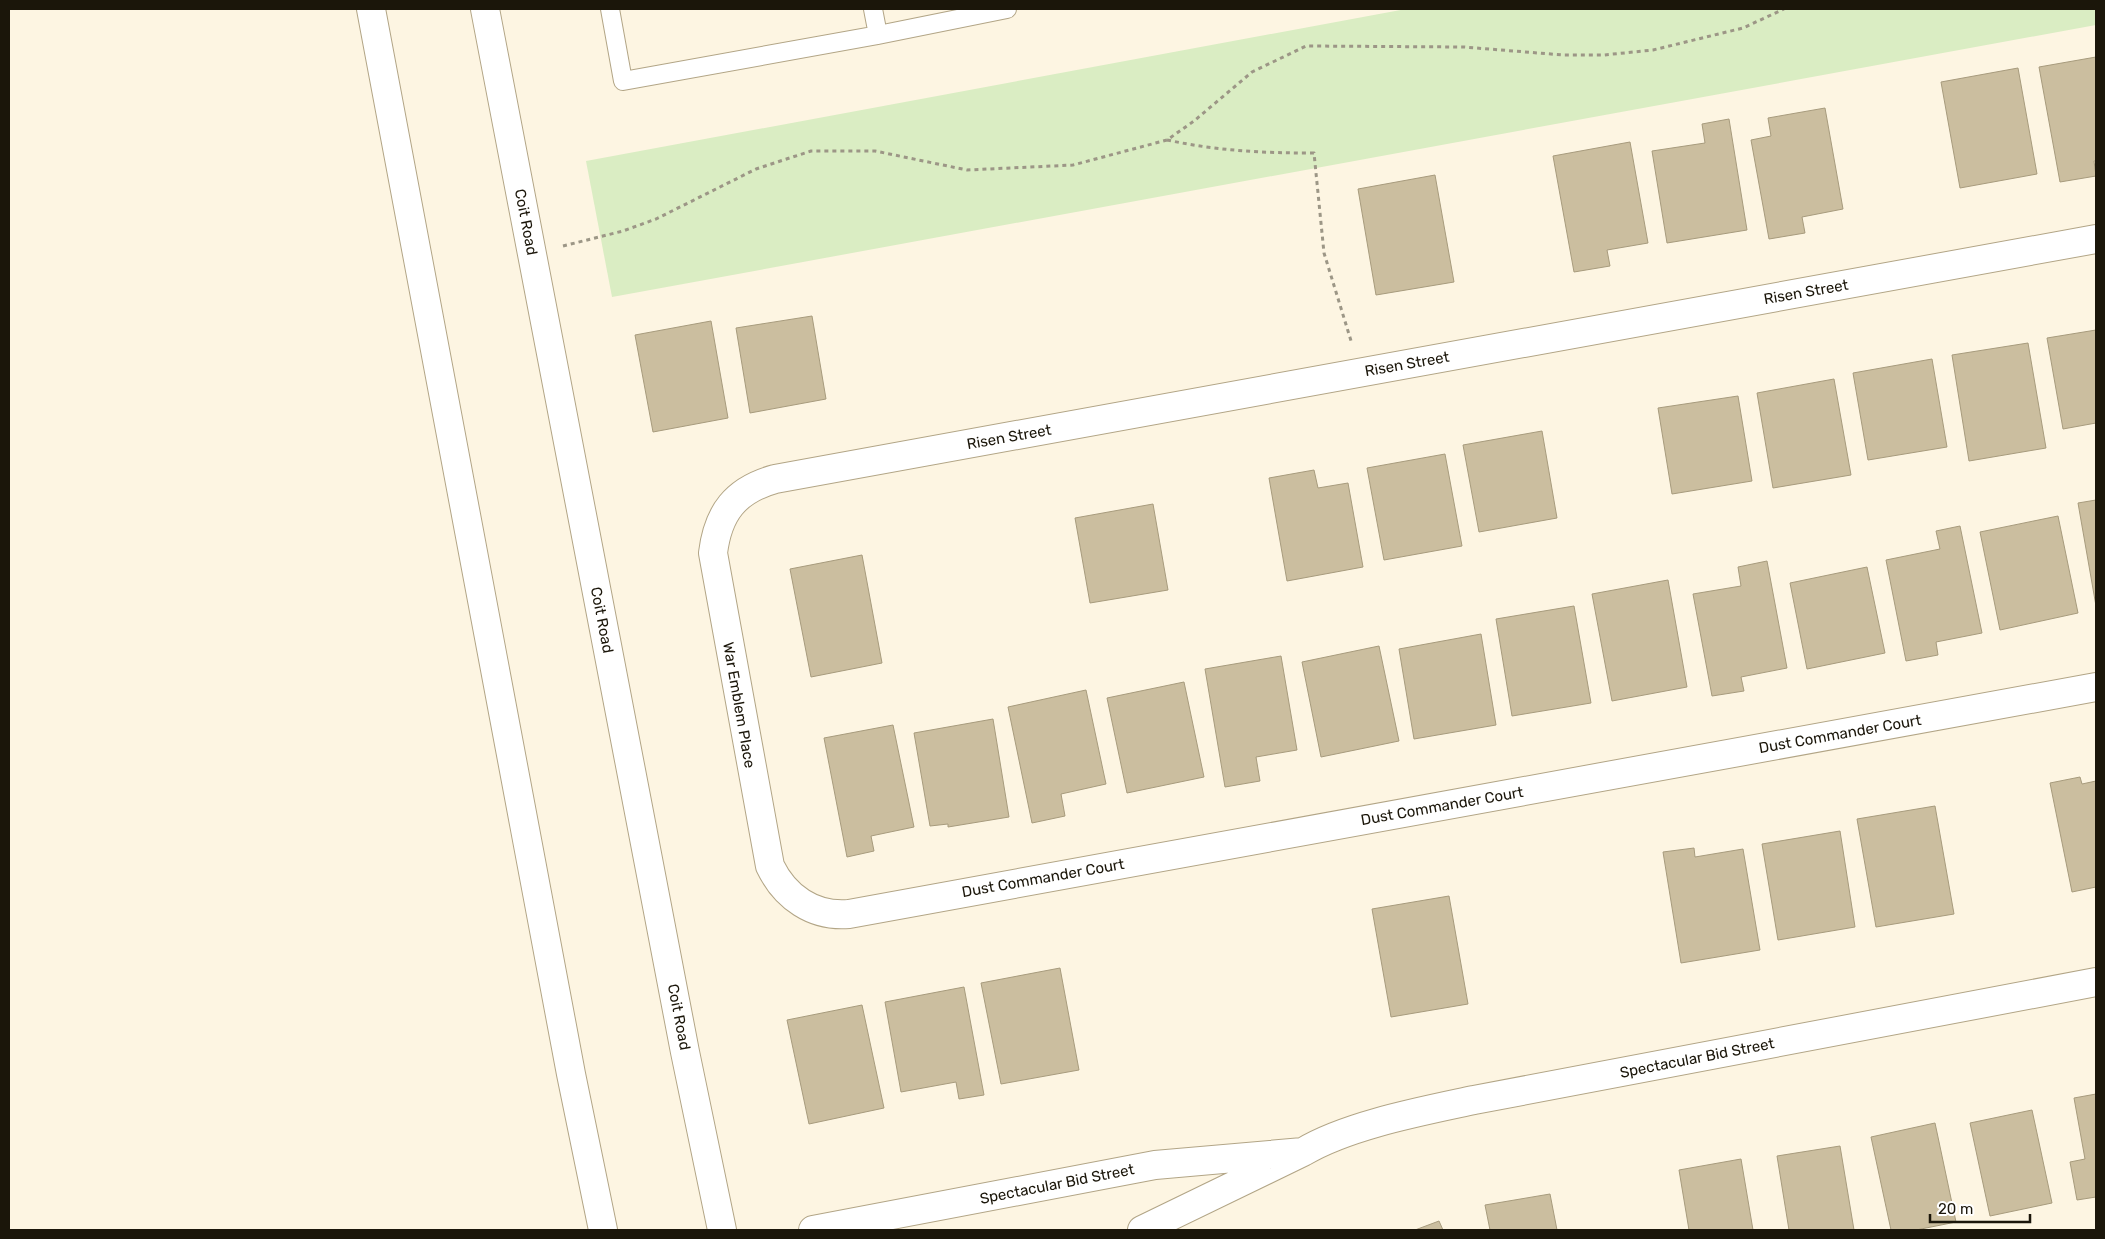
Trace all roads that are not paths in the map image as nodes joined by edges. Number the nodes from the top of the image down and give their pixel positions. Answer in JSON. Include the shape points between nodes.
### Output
{"nodes":[{"id":1,"x":371,"y":9,"type":"edge"},
{"id":2,"x":485,"y":9,"type":"edge"},
{"id":3,"x":610,"y":9,"type":"edge"},
{"id":4,"x":873,"y":9,"type":"edge"},
{"id":5,"x":1007,"y":9,"type":"edge"},
{"id":6,"x":878,"y":35,"type":"junction"},
{"id":7,"x":2096,"y":239,"type":"edge"},
{"id":8,"x":727,"y":509,"type":"joint"},
{"id":9,"x":2096,"y":687,"type":"edge"},
{"id":10,"x":791,"y":896,"type":"joint"},
{"id":11,"x":2096,"y":982,"type":"edge"},
{"id":12,"x":1303,"y":1152,"type":"junction"},
{"id":13,"x":603,"y":1230,"type":"edge"},
{"id":14,"x":722,"y":1230,"type":"edge"},
{"id":15,"x":813,"y":1230,"type":"edge"},
{"id":16,"x":1142,"y":1230,"type":"edge"}],
"edges":[{"from":1,"to":13,"type":"street"},
{"from":2,"to":14,"type":"street","name":"Coit Road"},
{"from":3,"to":6,"type":"lane","via":[[623,81]]},
{"from":4,"to":6,"type":"lane"},
{"from":5,"to":6,"type":"lane"},
{"from":7,"to":8,"type":"street","name":"Risen Street","via":[[776,479],[748,490]]},
{"from":8,"to":10,"type":"street","name":"War Emblem Place","via":[[715,535],[714,568],[767,856],[776,878]]},
{"from":9,"to":10,"type":"street","name":"Dust Commander Court","via":[[850,914],[830,914],[812,909]]},
{"from":11,"to":12,"type":"street","name":"Spectacular Bid Street","via":[[1466,1102],[1388,1120],[1319,1142]]},
{"from":12,"to":15,"type":"street","name":"Spectacular Bid Street","via":[[1155,1165]]},
{"from":12,"to":16,"type":"street","name":"Spectacular Bid Street"}]}
